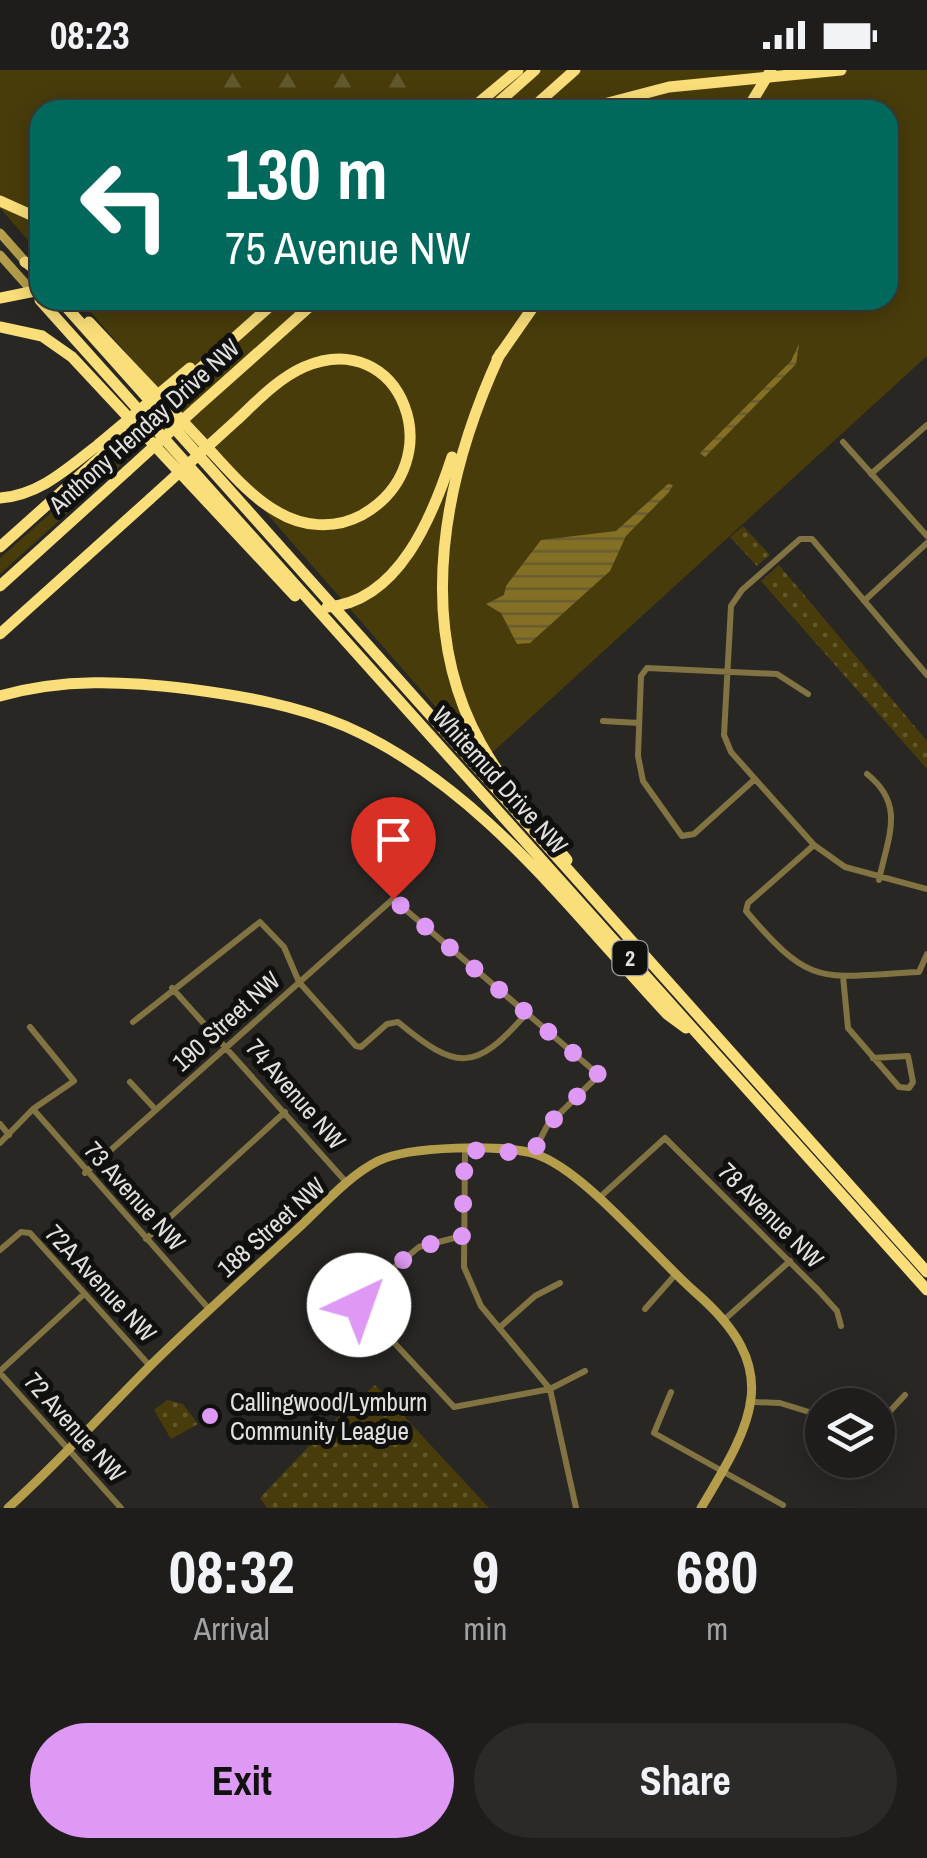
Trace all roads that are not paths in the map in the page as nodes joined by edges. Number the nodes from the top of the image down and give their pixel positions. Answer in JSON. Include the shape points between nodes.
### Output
{"nodes":[{"id":1,"x":518,"y":70,"type":"edge"},
{"id":2,"x":535,"y":70,"type":"edge"},
{"id":3,"x":575,"y":70,"type":"edge"},
{"id":4,"x":771,"y":70,"type":"edge"},
{"id":5,"x":841,"y":70,"type":"edge"},
{"id":6,"x":482,"y":100,"type":"edge"},
{"id":7,"x":501,"y":100,"type":"edge"},
{"id":8,"x":541,"y":100,"type":"edge"},
{"id":9,"x":619,"y":100,"type":"edge"},
{"id":10,"x":753,"y":100,"type":"edge"},
{"id":11,"x":0,"y":202,"type":"edge"},
{"id":12,"x":30,"y":215,"type":"edge"},
{"id":13,"x":0,"y":232,"type":"edge"},
{"id":14,"x":0,"y":255,"type":"edge"},
{"id":15,"x":26,"y":262,"type":"joint"},
{"id":16,"x":30,"y":265,"type":"edge"},
{"id":17,"x":30,"y":287,"type":"edge"},
{"id":18,"x":30,"y":296,"type":"edge"},
{"id":19,"x":0,"y":298,"type":"edge"},
{"id":20,"x":51,"y":310,"type":"edge"},
{"id":21,"x":69,"y":310,"type":"edge"},
{"id":22,"x":78,"y":310,"type":"edge"},
{"id":23,"x":266,"y":310,"type":"edge"},
{"id":24,"x":307,"y":310,"type":"edge"},
{"id":25,"x":531,"y":310,"type":"edge"},
{"id":26,"x":0,"y":327,"type":"edge"},
{"id":27,"x":500,"y":354,"type":"junction"},
{"id":28,"x":927,"y":425,"type":"edge"},
{"id":29,"x":843,"y":442,"type":"dead end"},
{"id":30,"x":207,"y":446,"type":"edge"},
{"id":31,"x":207,"y":446,"type":"edge"},
{"id":32,"x":207,"y":446,"type":"edge"},
{"id":33,"x":207,"y":446,"type":"edge"},
{"id":34,"x":103,"y":448,"type":"junction"},
{"id":35,"x":871,"y":474,"type":"junction"},
{"id":36,"x":0,"y":498,"type":"edge"},
{"id":37,"x":927,"y":540,"type":"edge"},
{"id":38,"x":0,"y":547,"type":"edge"},
{"id":39,"x":0,"y":586,"type":"edge"},
{"id":40,"x":864,"y":600,"type":"junction"},
{"id":41,"x":313,"y":606,"type":"junction"},
{"id":42,"x":332,"y":607,"type":"junction"},
{"id":43,"x":0,"y":634,"type":"edge"},
{"id":44,"x":724,"y":670,"type":"junction"},
{"id":45,"x":927,"y":675,"type":"edge"},
{"id":46,"x":808,"y":694,"type":"dead end"},
{"id":47,"x":0,"y":696,"type":"edge"},
{"id":48,"x":400,"y":702,"type":"junction"},
{"id":49,"x":604,"y":721,"type":"dead end"},
{"id":50,"x":640,"y":723,"type":"junction"},
{"id":51,"x":867,"y":774,"type":"dead end"},
{"id":52,"x":755,"y":778,"type":"junction"},
{"id":53,"x":814,"y":844,"type":"junction"},
{"id":54,"x":879,"y":880,"type":"junction"},
{"id":55,"x":927,"y":889,"type":"edge"},
{"id":56,"x":640,"y":953,"type":"junction"},
{"id":57,"x":927,"y":954,"type":"edge"},
{"id":58,"x":843,"y":976,"type":"junction"},
{"id":59,"x":300,"y":982,"type":"junction"},
{"id":60,"x":172,"y":988,"type":"junction"},
{"id":61,"x":526,"y":1014,"type":"junction"},
{"id":62,"x":133,"y":1022,"type":"dead end"},
{"id":63,"x":30,"y":1026,"type":"dead end"},
{"id":64,"x":706,"y":1043,"type":"junction"},
{"id":65,"x":227,"y":1046,"type":"junction"},
{"id":66,"x":873,"y":1058,"type":"junction"},
{"id":67,"x":130,"y":1082,"type":"dead end"},
{"id":68,"x":33,"y":1109,"type":"junction"},
{"id":69,"x":156,"y":1110,"type":"junction"},
{"id":70,"x":285,"y":1112,"type":"junction"},
{"id":71,"x":0,"y":1124,"type":"edge"},
{"id":72,"x":9,"y":1135,"type":"junction"},
{"id":73,"x":0,"y":1143,"type":"edge"},
{"id":74,"x":465,"y":1150,"type":"junction"},
{"id":75,"x":533,"y":1153,"type":"junction"},
{"id":76,"x":85,"y":1173,"type":"junction"},
{"id":77,"x":348,"y":1184,"type":"junction"},
{"id":78,"x":598,"y":1198,"type":"junction"},
{"id":79,"x":462,"y":1236,"type":"junction"},
{"id":80,"x":146,"y":1238,"type":"junction"},
{"id":81,"x":0,"y":1250,"type":"edge"},
{"id":82,"x":790,"y":1260,"type":"junction"},
{"id":83,"x":927,"y":1272,"type":"edge"},
{"id":84,"x":675,"y":1275,"type":"junction"},
{"id":85,"x":560,"y":1283,"type":"dead end"},
{"id":86,"x":927,"y":1290,"type":"edge"},
{"id":87,"x":84,"y":1294,"type":"junction"},
{"id":88,"x":359,"y":1305,"type":"junction"},
{"id":89,"x":209,"y":1308,"type":"junction"},
{"id":90,"x":347,"y":1308,"type":"dead end"},
{"id":91,"x":645,"y":1308,"type":"dead end"},
{"id":92,"x":725,"y":1319,"type":"junction"},
{"id":93,"x":841,"y":1326,"type":"dead end"},
{"id":94,"x":499,"y":1328,"type":"junction"},
{"id":95,"x":150,"y":1366,"type":"junction"},
{"id":96,"x":585,"y":1370,"type":"dead end"},
{"id":97,"x":0,"y":1372,"type":"edge"},
{"id":98,"x":550,"y":1389,"type":"junction"},
{"id":99,"x":671,"y":1392,"type":"dead end"},
{"id":100,"x":905,"y":1396,"type":"dead end"},
{"id":101,"x":754,"y":1402,"type":"junction"},
{"id":102,"x":895,"y":1406,"type":"edge"},
{"id":103,"x":805,"y":1411,"type":"edge"},
{"id":104,"x":70,"y":1451,"type":"junction"},
{"id":105,"x":724,"y":1470,"type":"junction"},
{"id":106,"x":783,"y":1505,"type":"dead end"},
{"id":107,"x":8,"y":1508,"type":"edge"},
{"id":108,"x":120,"y":1508,"type":"edge"},
{"id":109,"x":576,"y":1508,"type":"edge"},
{"id":110,"x":701,"y":1508,"type":"edge"}],
"edges":[{"from":1,"to":6,"type":"highway"},
{"from":2,"to":7,"type":"highway"},
{"from":3,"to":8,"type":"highway"},
{"from":4,"to":10,"type":"highway","bridge":true},
{"from":5,"to":9,"type":"highway","via":[[669,87]]},
{"from":11,"to":12,"type":"highway"},
{"from":13,"to":15,"type":"street"},
{"from":14,"to":17,"type":"street","name":"Whitemud Drive NW"},
{"from":15,"to":16,"type":"highway"},
{"from":18,"to":19,"type":"highway"},
{"from":20,"to":41,"type":"highway","name":"Whitemud Drive NW"},
{"from":21,"to":42,"type":"highway","name":"Whitemud Drive NW","number":"2"},
{"from":22,"to":30,"type":"highway","bridge":true},
{"from":23,"to":34,"type":"highway","name":"Anthony Henday Drive NW","bridge":true},
{"from":24,"to":39,"type":"highway","name":"Anthony Henday Drive NW","bridge":true},
{"from":25,"to":27,"type":"highway"},
{"from":26,"to":48,"type":"highway","via":[[42,336],[72,358]]},
{"from":27,"to":42,"type":"highway","via":[[466,416],[440,495],[411,551],[359,598]]},
{"from":27,"to":56,"type":"highway","via":[[454,476],[444,570],[448,658],[482,744]]},
{"from":28,"to":35,"type":"street"},
{"from":29,"to":35,"type":"street"},
{"from":31,"to":32,"type":"highway","bridge":true,"via":[[248,489],[288,517],[323,525],[358,517],[396,486],[412,442],[410,417],[398,390],[372,369],[346,361],[301,368]]},
{"from":33,"to":43,"type":"highway","bridge":true},
{"from":34,"to":36,"type":"highway","via":[[28,494]]},
{"from":34,"to":38,"type":"highway","name":"Anthony Henday Drive NW"},
{"from":35,"to":37,"type":"street"},
{"from":37,"to":40,"type":"street"},
{"from":40,"to":44,"type":"street","via":[[812,539],[800,538],[731,606]]},
{"from":40,"to":45,"type":"street"},
{"from":41,"to":42,"type":"highway"},
{"from":41,"to":48,"type":"highway","name":"Whitemud Drive NW"},
{"from":42,"to":56,"type":"highway","name":"Whitemud Drive NW","number":"2"},
{"from":44,"to":46,"type":"street","via":[[777,674]]},
{"from":44,"to":50,"type":"street","via":[[646,668]]},
{"from":44,"to":52,"type":"street","via":[[724,735]]},
{"from":47,"to":64,"type":"highway","via":[[60,684],[146,684],[260,700],[370,738],[478,814],[667,1014]]},
{"from":48,"to":64,"type":"highway","name":"Whitemud Drive NW","number":"2"},
{"from":49,"to":50,"type":"street"},
{"from":50,"to":52,"type":"street","via":[[643,781],[682,836],[694,834]]},
{"from":51,"to":54,"type":"street","via":[[884,788],[893,810]]},
{"from":52,"to":53,"type":"street"},
{"from":53,"to":54,"type":"street","via":[[845,867]]},
{"from":53,"to":58,"type":"street","via":[[746,912],[806,971]]},
{"from":54,"to":55,"type":"street"},
{"from":56,"to":83,"type":"highway","name":"Whitemud Drive NW","number":"2"},
{"from":57,"to":58,"type":"street","via":[[918,972]]},
{"from":58,"to":66,"type":"street","via":[[848,1028]]},
{"from":59,"to":60,"type":"street","via":[[284,946],[260,922]]},
{"from":59,"to":61,"type":"street","via":[[356,1046],[398,1022],[452,1060],[478,1058]]},
{"from":59,"to":61,"type":"street","name":"190 Street NW","via":[[393,899]]},
{"from":59,"to":65,"type":"street","name":"190 Street NW"},
{"from":60,"to":62,"type":"street"},
{"from":60,"to":65,"type":"street","name":"74 Avenue NW"},
{"from":61,"to":75,"type":"street","via":[[599,1075],[547,1126]]},
{"from":63,"to":68,"type":"street","via":[[74,1080]]},
{"from":64,"to":86,"type":"highway","name":"Whitemud Drive NW","number":"2"},
{"from":65,"to":69,"type":"street","name":"190 Street NW"},
{"from":65,"to":70,"type":"street","name":"74 Avenue NW"},
{"from":66,"to":66,"type":"street","via":[[899,1087],[909,1088],[908,1056]]},
{"from":67,"to":69,"type":"street"},
{"from":68,"to":72,"type":"street"},
{"from":68,"to":76,"type":"street","name":"73 Avenue NW"},
{"from":69,"to":76,"type":"street","name":"190 Street NW"},
{"from":70,"to":77,"type":"street","name":"74 Avenue NW"},
{"from":70,"to":80,"type":"street"},
{"from":71,"to":72,"type":"street"},
{"from":72,"to":73,"type":"street"},
{"from":74,"to":75,"type":"street","name":"188 Street NW"},
{"from":74,"to":77,"type":"street","name":"188 Street NW","via":[[407,1150]]},
{"from":74,"to":79,"type":"street"},
{"from":75,"to":78,"type":"street","via":[[568,1169]]},
{"from":76,"to":80,"type":"street","name":"73 Avenue NW"},
{"from":77,"to":89,"type":"street","name":"188 Street NW"},
{"from":78,"to":82,"type":"street","name":"78 Avenue NW","via":[[664,1138]]},
{"from":78,"to":84,"type":"street"},
{"from":79,"to":88,"type":"street","via":[[419,1247],[362,1294]]},
{"from":79,"to":94,"type":"street","via":[[470,1287]]},
{"from":80,"to":89,"type":"street","name":"73 Avenue NW"},
{"from":81,"to":87,"type":"street","name":"72A Avenue NW","via":[[21,1232],[30,1234]]},
{"from":82,"to":92,"type":"street"},
{"from":82,"to":93,"type":"street","name":"78 Avenue NW","via":[[837,1311]]},
{"from":84,"to":91,"type":"street"},
{"from":84,"to":92,"type":"street"},
{"from":85,"to":94,"type":"street"},
{"from":87,"to":95,"type":"street","name":"72A Avenue NW"},
{"from":87,"to":97,"type":"street"},
{"from":88,"to":90,"type":"street"},
{"from":88,"to":98,"type":"street","via":[[448,1404],[460,1408]]},
{"from":89,"to":95,"type":"street","name":"188 Street NW"},
{"from":92,"to":101,"type":"street","via":[[749,1360]]},
{"from":94,"to":98,"type":"street"},
{"from":95,"to":104,"type":"street","name":"188 Street NW"},
{"from":96,"to":98,"type":"street"},
{"from":97,"to":104,"type":"street","name":"72 Avenue NW"},
{"from":98,"to":109,"type":"street"},
{"from":99,"to":105,"type":"street","via":[[654,1434]]},
{"from":100,"to":102,"type":"street"},
{"from":101,"to":103,"type":"street"},
{"from":101,"to":105,"type":"street"},
{"from":104,"to":107,"type":"street","name":"188 Street NW"},
{"from":104,"to":108,"type":"street","name":"72 Avenue NW"},
{"from":105,"to":106,"type":"street"},
{"from":105,"to":110,"type":"street"}]}
